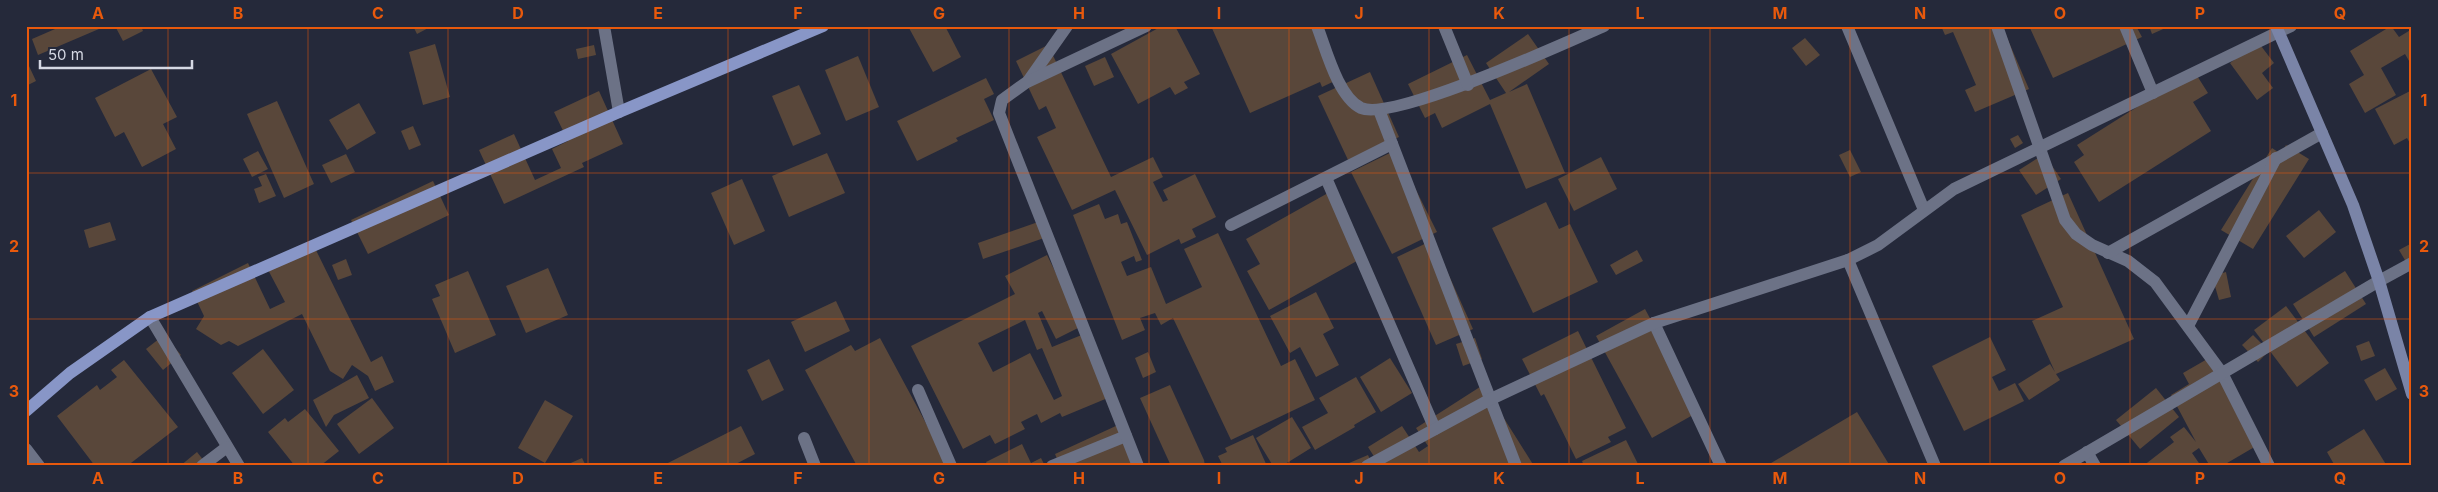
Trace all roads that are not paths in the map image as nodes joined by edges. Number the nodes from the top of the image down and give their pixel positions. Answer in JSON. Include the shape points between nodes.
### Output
{"nodes":[{"id":1,"x":604,"y":26,"type":"edge"},
{"id":2,"x":823,"y":26,"type":"edge"},
{"id":3,"x":1067,"y":26,"type":"edge"},
{"id":4,"x":1146,"y":26,"type":"edge"},
{"id":5,"x":1317,"y":26,"type":"edge"},
{"id":6,"x":1444,"y":26,"type":"edge"},
{"id":7,"x":1604,"y":26,"type":"edge"},
{"id":8,"x":1847,"y":26,"type":"edge"},
{"id":9,"x":1996,"y":26,"type":"edge"},
{"id":10,"x":2125,"y":26,"type":"edge"},
{"id":11,"x":2291,"y":26,"type":"edge"},
{"id":12,"x":2277,"y":29,"type":"edge"},
{"id":13,"x":1027,"y":82,"type":"junction"},
{"id":14,"x":1468,"y":84,"type":"junction"},
{"id":15,"x":2153,"y":93,"type":"junction"},
{"id":16,"x":1380,"y":110,"type":"junction"},
{"id":17,"x":619,"y":112,"type":"junction"},
{"id":18,"x":2322,"y":133,"type":"junction"},
{"id":19,"x":1392,"y":144,"type":"junction"},
{"id":20,"x":2041,"y":148,"type":"junction"},
{"id":21,"x":2276,"y":158,"type":"junction"},
{"id":22,"x":1326,"y":178,"type":"junction"},
{"id":23,"x":1924,"y":210,"type":"junction"},
{"id":24,"x":1231,"y":225,"type":"dead end"},
{"id":25,"x":2108,"y":253,"type":"junction"},
{"id":26,"x":1848,"y":260,"type":"junction"},
{"id":27,"x":2412,"y":263,"type":"edge"},
{"id":28,"x":2379,"y":281,"type":"junction"},
{"id":29,"x":150,"y":317,"type":"junction"},
{"id":30,"x":1654,"y":323,"type":"junction"},
{"id":31,"x":2188,"y":326,"type":"junction"},
{"id":32,"x":2222,"y":373,"type":"junction"},
{"id":33,"x":2410,"y":379,"type":"edge"},
{"id":34,"x":918,"y":390,"type":"dead end"},
{"id":35,"x":2412,"y":394,"type":"edge"},
{"id":36,"x":1489,"y":400,"type":"junction"},
{"id":37,"x":26,"y":411,"type":"edge"},
{"id":38,"x":1435,"y":429,"type":"junction"},
{"id":39,"x":1126,"y":436,"type":"junction"},
{"id":40,"x":804,"y":438,"type":"dead end"},
{"id":41,"x":227,"y":447,"type":"junction"},
{"id":42,"x":26,"y":449,"type":"edge"},
{"id":43,"x":2087,"y":452,"type":"junction"},
{"id":44,"x":39,"y":466,"type":"edge"},
{"id":45,"x":202,"y":466,"type":"edge"},
{"id":46,"x":239,"y":466,"type":"edge"},
{"id":47,"x":815,"y":466,"type":"edge"},
{"id":48,"x":951,"y":466,"type":"edge"},
{"id":49,"x":1052,"y":466,"type":"edge"},
{"id":50,"x":1138,"y":466,"type":"edge"},
{"id":51,"x":1367,"y":466,"type":"edge"},
{"id":52,"x":1516,"y":466,"type":"edge"},
{"id":53,"x":1722,"y":466,"type":"edge"},
{"id":54,"x":1935,"y":466,"type":"edge"},
{"id":55,"x":2064,"y":466,"type":"edge"},
{"id":56,"x":2095,"y":466,"type":"edge"},
{"id":57,"x":2269,"y":466,"type":"edge"}],
"edges":[{"from":1,"to":17,"type":"street"},
{"from":2,"to":17,"type":"main road"},
{"from":3,"to":13,"type":"street"},
{"from":4,"to":13,"type":"street"},
{"from":5,"to":16,"type":"street","via":[[1340,84],[1349,98],[1362,108]]},
{"from":6,"to":14,"type":"street"},
{"from":7,"to":14,"type":"street"},
{"from":8,"to":23,"type":"street"},
{"from":9,"to":20,"type":"street"},
{"from":10,"to":15,"type":"street"},
{"from":11,"to":12,"type":"street"},
{"from":12,"to":15,"type":"street"},
{"from":12,"to":18,"type":"main road"},
{"from":13,"to":39,"type":"street","via":[[1002,100],[999,113]]},
{"from":14,"to":16,"type":"street"},
{"from":15,"to":20,"type":"street"},
{"from":16,"to":19,"type":"street"},
{"from":17,"to":29,"type":"main road"},
{"from":18,"to":21,"type":"street"},
{"from":18,"to":28,"type":"main road","via":[[2353,205]]},
{"from":19,"to":22,"type":"street"},
{"from":19,"to":36,"type":"street"},
{"from":20,"to":23,"type":"street","via":[[1954,189]]},
{"from":20,"to":25,"type":"street","via":[[2065,220],[2076,234]]},
{"from":21,"to":25,"type":"street"},
{"from":21,"to":31,"type":"street"},
{"from":22,"to":24,"type":"street"},
{"from":22,"to":38,"type":"street"},
{"from":23,"to":26,"type":"street","via":[[1878,245]]},
{"from":25,"to":31,"type":"street","via":[[2128,261],[2155,282]]},
{"from":26,"to":30,"type":"street"},
{"from":26,"to":54,"type":"street"},
{"from":27,"to":28,"type":"street"},
{"from":28,"to":32,"type":"street"},
{"from":28,"to":33,"type":"main road"},
{"from":29,"to":37,"type":"main road","via":[[70,373]]},
{"from":29,"to":41,"type":"street"},
{"from":30,"to":36,"type":"street"},
{"from":30,"to":53,"type":"street"},
{"from":31,"to":32,"type":"street"},
{"from":32,"to":43,"type":"street"},
{"from":32,"to":57,"type":"street"},
{"from":33,"to":35,"type":"main road"},
{"from":34,"to":48,"type":"street"},
{"from":36,"to":38,"type":"street"},
{"from":36,"to":52,"type":"street"},
{"from":38,"to":51,"type":"street"},
{"from":39,"to":49,"type":"street"},
{"from":39,"to":50,"type":"street"},
{"from":40,"to":47,"type":"street"},
{"from":41,"to":45,"type":"street"},
{"from":41,"to":46,"type":"street"},
{"from":42,"to":44,"type":"street"},
{"from":43,"to":55,"type":"street"},
{"from":43,"to":56,"type":"street"}]}
